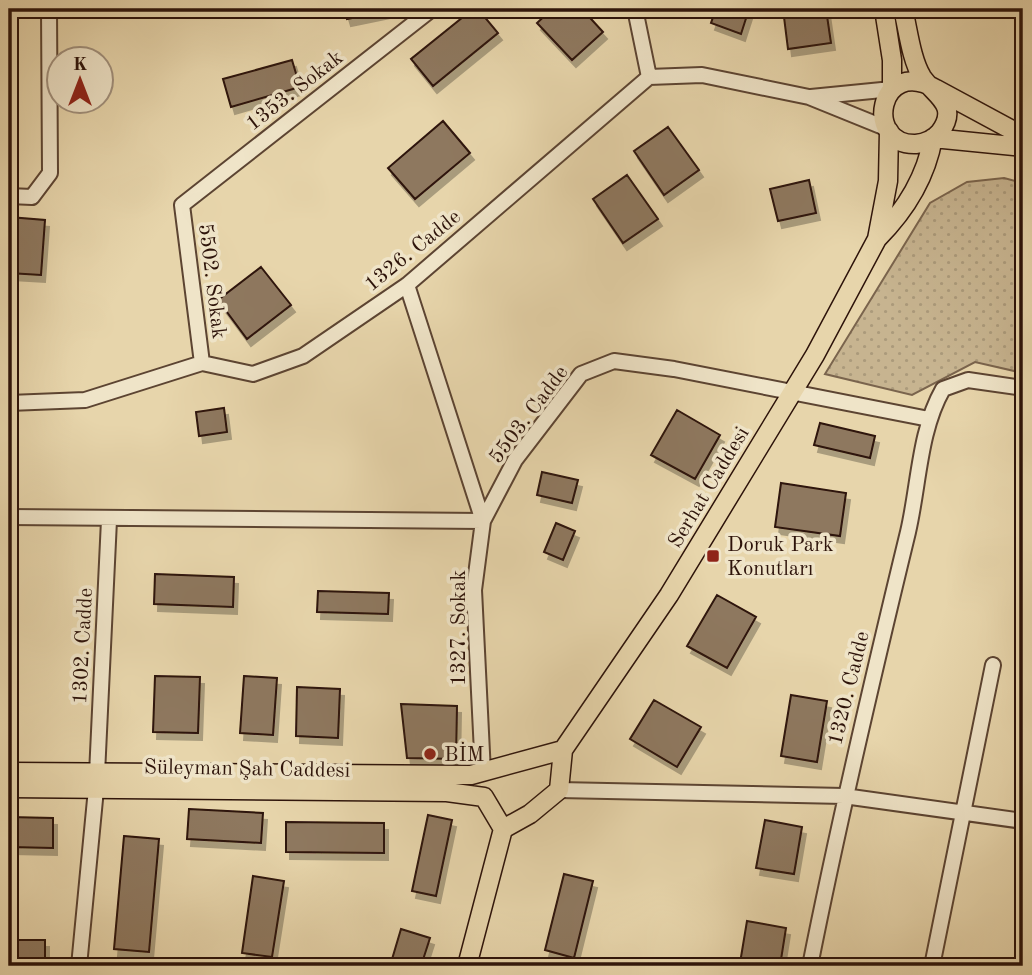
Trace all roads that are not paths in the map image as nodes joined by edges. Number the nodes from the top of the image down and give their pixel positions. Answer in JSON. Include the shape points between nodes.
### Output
{"nodes":[{"id":1,"x":49,"y":9,"type":"edge"},
{"id":2,"x":432,"y":9,"type":"edge"},
{"id":3,"x":635,"y":9,"type":"edge"},
{"id":4,"x":884,"y":9,"type":"edge"},
{"id":5,"x":903,"y":9,"type":"edge"},
{"id":6,"x":649,"y":77,"type":"junction"},
{"id":7,"x":892,"y":89,"type":"junction"},
{"id":8,"x":936,"y":89,"type":"junction"},
{"id":9,"x":809,"y":97,"type":"junction"},
{"id":10,"x":888,"y":130,"type":"junction"},
{"id":11,"x":1023,"y":136,"type":"edge"},
{"id":12,"x":933,"y":138,"type":"junction"},
{"id":13,"x":1023,"y":147,"type":"edge"},
{"id":14,"x":9,"y":196,"type":"edge"},
{"id":15,"x":182,"y":205,"type":"joint"},
{"id":16,"x":877,"y":239,"type":"junction"},
{"id":17,"x":407,"y":285,"type":"junction"},
{"id":18,"x":202,"y":363,"type":"junction"},
{"id":19,"x":1023,"y":388,"type":"edge"},
{"id":20,"x":793,"y":391,"type":"junction"},
{"id":21,"x":9,"y":403,"type":"edge"},
{"id":22,"x":929,"y":419,"type":"junction"},
{"id":23,"x":9,"y":517,"type":"edge"},
{"id":24,"x":109,"y":520,"type":"junction"},
{"id":25,"x":483,"y":521,"type":"junction"},
{"id":26,"x":993,"y":665,"type":"dead end"},
{"id":27,"x":563,"y":750,"type":"junction"},
{"id":28,"x":510,"y":762,"type":"junction"},
{"id":29,"x":9,"y":772,"type":"edge"},
{"id":30,"x":477,"y":774,"type":"junction"},
{"id":31,"x":97,"y":781,"type":"junction"},
{"id":32,"x":9,"y":788,"type":"edge"},
{"id":33,"x":559,"y":789,"type":"junction"},
{"id":34,"x":844,"y":796,"type":"junction"},
{"id":35,"x":484,"y":797,"type":"junction"},
{"id":36,"x":963,"y":812,"type":"junction"},
{"id":37,"x":1023,"y":821,"type":"edge"},
{"id":38,"x":503,"y":829,"type":"junction"},
{"id":39,"x":79,"y":966,"type":"edge"},
{"id":40,"x":467,"y":966,"type":"edge"},
{"id":41,"x":810,"y":966,"type":"edge"},
{"id":42,"x":932,"y":966,"type":"edge"}],
"edges":[{"from":1,"to":14,"type":"street","via":[[50,173],[32,197]]},
{"from":2,"to":15,"type":"street","name":"1353. Sokak"},
{"from":3,"to":6,"type":"street"},
{"from":4,"to":7,"type":"main road"},
{"from":5,"to":8,"type":"main road","via":[[922,77]]},
{"from":6,"to":9,"type":"street","via":[[702,75]]},
{"from":6,"to":17,"type":"street","name":"1326. Cadde"},
{"from":7,"to":8,"type":"main road","via":[[917,81]]},
{"from":7,"to":9,"type":"street"},
{"from":7,"to":10,"type":"main road","via":[[883,109]]},
{"from":8,"to":11,"type":"main road"},
{"from":8,"to":12,"type":"main road","via":[[946,114]]},
{"from":9,"to":10,"type":"street"},
{"from":10,"to":12,"type":"main road","via":[[895,138],[913,144]]},
{"from":10,"to":16,"type":"main road","via":[[888,181]]},
{"from":12,"to":13,"type":"main road"},
{"from":12,"to":16,"type":"main road","via":[[930,157],[900,215]]},
{"from":15,"to":18,"type":"street","name":"5502. Sokak"},
{"from":16,"to":20,"type":"main road","name":"Serhat Caddesi"},
{"from":17,"to":18,"type":"street","name":"1326. Cadde","via":[[303,356],[253,374]]},
{"from":17,"to":25,"type":"street","name":"1327. Sokak"},
{"from":18,"to":21,"type":"street","name":"1326. Cadde","via":[[85,400]]},
{"from":19,"to":22,"type":"street","name":"1320. Cadde","via":[[968,380],[943,389]]},
{"from":20,"to":22,"type":"street","name":"5503. Cadde"},
{"from":20,"to":25,"type":"street","name":"5503. Cadde","via":[[614,361],[582,374],[515,460]]},
{"from":20,"to":27,"type":"main road","name":"Serhat Caddesi","via":[[669,595]]},
{"from":22,"to":34,"type":"street","name":"1320. Cadde","via":[[915,501]]},
{"from":23,"to":24,"type":"street"},
{"from":24,"to":25,"type":"street"},
{"from":24,"to":31,"type":"street","name":"1302. Cadde"},
{"from":25,"to":30,"type":"street","name":"1327. Sokak","via":[[474,590]]},
{"from":26,"to":36,"type":"street"},
{"from":27,"to":28,"type":"main road"},
{"from":27,"to":33,"type":"main road","name":"Serhat Caddesi"},
{"from":28,"to":30,"type":"main road"},
{"from":28,"to":35,"type":"main road"},
{"from":29,"to":31,"type":"main road","name":"Süleyman Şah Caddesi"},
{"from":30,"to":31,"type":"main road","name":"Süleyman Şah Caddesi"},
{"from":31,"to":32,"type":"main road","name":"Süleyman Şah Caddesi"},
{"from":31,"to":35,"type":"main road","name":"Süleyman Şah Caddesi"},
{"from":31,"to":39,"type":"street","name":"1302. Cadde"},
{"from":33,"to":34,"type":"street"},
{"from":33,"to":38,"type":"main road"},
{"from":34,"to":36,"type":"street"},
{"from":34,"to":41,"type":"street","name":"1320. Cadde"},
{"from":35,"to":38,"type":"main road"},
{"from":36,"to":37,"type":"street"},
{"from":36,"to":42,"type":"street"},
{"from":38,"to":40,"type":"main road"}]}
